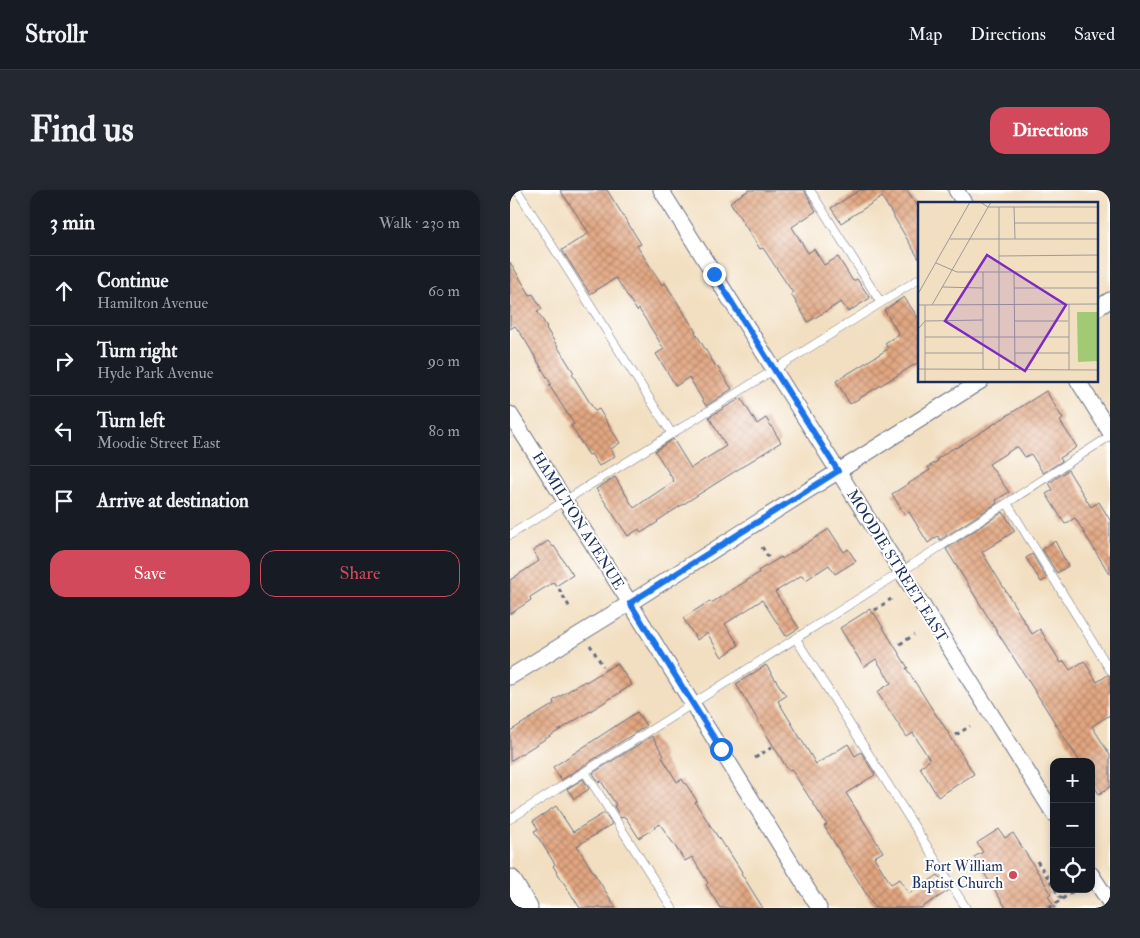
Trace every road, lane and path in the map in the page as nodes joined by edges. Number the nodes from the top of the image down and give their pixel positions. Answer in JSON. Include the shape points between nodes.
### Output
{"nodes":[{"id":1,"x":517,"y":190,"type":"edge"},
{"id":2,"x":661,"y":190,"type":"edge"},
{"id":3,"x":810,"y":190,"type":"edge"},
{"id":4,"x":956,"y":190,"type":"edge"},
{"id":5,"x":964,"y":202,"type":"edge"},
{"id":6,"x":918,"y":280,"type":"edge"},
{"id":7,"x":1110,"y":300,"type":"edge"},
{"id":8,"x":881,"y":304,"type":"junction"},
{"id":9,"x":1098,"y":307,"type":"edge"},
{"id":10,"x":774,"y":369,"type":"junction"},
{"id":11,"x":979,"y":382,"type":"edge"},
{"id":12,"x":1079,"y":382,"type":"edge"},
{"id":13,"x":510,"y":414,"type":"edge"},
{"id":14,"x":1110,"y":432,"type":"edge"},
{"id":15,"x":672,"y":434,"type":"junction"},
{"id":16,"x":1110,"y":436,"type":"edge"},
{"id":17,"x":838,"y":471,"type":"junction"},
{"id":18,"x":565,"y":501,"type":"junction"},
{"id":19,"x":1007,"y":503,"type":"junction"},
{"id":20,"x":510,"y":535,"type":"edge"},
{"id":21,"x":762,"y":547,"type":"dead end"},
{"id":22,"x":769,"y":558,"type":"dead end"},
{"id":23,"x":901,"y":572,"type":"junction"},
{"id":24,"x":559,"y":589,"type":"dead end"},
{"id":25,"x":891,"y":599,"type":"dead end"},
{"id":26,"x":630,"y":603,"type":"junction"},
{"id":27,"x":570,"y":608,"type":"dead end"},
{"id":28,"x":875,"y":610,"type":"dead end"},
{"id":29,"x":582,"y":632,"type":"junction"},
{"id":30,"x":914,"y":635,"type":"dead end"},
{"id":31,"x":796,"y":638,"type":"junction"},
{"id":32,"x":900,"y":644,"type":"dead end"},
{"id":33,"x":603,"y":666,"type":"dead end"},
{"id":34,"x":1110,"y":670,"type":"edge"},
{"id":35,"x":510,"y":677,"type":"edge"},
{"id":36,"x":693,"y":704,"type":"junction"},
{"id":37,"x":970,"y":726,"type":"dead end"},
{"id":38,"x":956,"y":735,"type":"dead end"},
{"id":39,"x":774,"y":746,"type":"dead end"},
{"id":40,"x":755,"y":758,"type":"dead end"},
{"id":41,"x":585,"y":772,"type":"junction"},
{"id":42,"x":1050,"y":808,"type":"edge"},
{"id":43,"x":510,"y":819,"type":"edge"},
{"id":44,"x":1037,"y":860,"type":"dead end"},
{"id":45,"x":510,"y":880,"type":"edge"},
{"id":46,"x":1095,"y":880,"type":"edge"},
{"id":47,"x":1050,"y":881,"type":"edge"},
{"id":48,"x":1057,"y":893,"type":"edge"},
{"id":49,"x":1071,"y":893,"type":"edge"},
{"id":50,"x":1062,"y":900,"type":"junction"},
{"id":51,"x":1110,"y":903,"type":"edge"},
{"id":52,"x":528,"y":908,"type":"edge"},
{"id":53,"x":672,"y":908,"type":"edge"},
{"id":54,"x":819,"y":908,"type":"edge"},
{"id":55,"x":966,"y":908,"type":"edge"},
{"id":56,"x":1049,"y":908,"type":"edge"}],
"edges":[{"from":1,"to":15,"type":"lane"},
{"from":2,"to":10,"type":"street","name":"MOODIE STREET EAST"},
{"from":3,"to":8,"type":"lane"},
{"from":4,"to":5,"type":"street"},
{"from":6,"to":8,"type":"lane"},
{"from":7,"to":9,"type":"street"},
{"from":8,"to":10,"type":"lane"},
{"from":10,"to":15,"type":"lane"},
{"from":10,"to":17,"type":"street","name":"MOODIE STREET EAST"},
{"from":11,"to":17,"type":"street"},
{"from":12,"to":14,"type":"street"},
{"from":13,"to":18,"type":"street","name":"HAMILTON AVENUE"},
{"from":15,"to":18,"type":"lane"},
{"from":16,"to":19,"type":"lane"},
{"from":17,"to":23,"type":"street","name":"MOODIE STREET EAST"},
{"from":17,"to":26,"type":"street"},
{"from":18,"to":20,"type":"lane"},
{"from":18,"to":26,"type":"street","name":"HAMILTON AVENUE"},
{"from":19,"to":23,"type":"lane"},
{"from":19,"to":34,"type":"lane"},
{"from":21,"to":22,"type":"path"},
{"from":23,"to":31,"type":"lane"},
{"from":23,"to":42,"type":"street","name":"MOODIE STREET EAST"},
{"from":24,"to":27,"type":"path"},
{"from":25,"to":28,"type":"path"},
{"from":26,"to":29,"type":"street"},
{"from":26,"to":36,"type":"street","name":"HAMILTON AVENUE"},
{"from":29,"to":33,"type":"path"},
{"from":29,"to":35,"type":"street"},
{"from":30,"to":32,"type":"path"},
{"from":31,"to":36,"type":"lane"},
{"from":31,"to":55,"type":"lane"},
{"from":36,"to":41,"type":"lane"},
{"from":36,"to":54,"type":"street","name":"HAMILTON AVENUE"},
{"from":37,"to":38,"type":"path"},
{"from":39,"to":40,"type":"path"},
{"from":41,"to":43,"type":"lane"},
{"from":41,"to":53,"type":"lane"},
{"from":44,"to":47,"type":"path"},
{"from":45,"to":52,"type":"street"},
{"from":46,"to":51,"type":"street"},
{"from":48,"to":50,"type":"path"},
{"from":49,"to":50,"type":"path"},
{"from":50,"to":56,"type":"path"}]}
